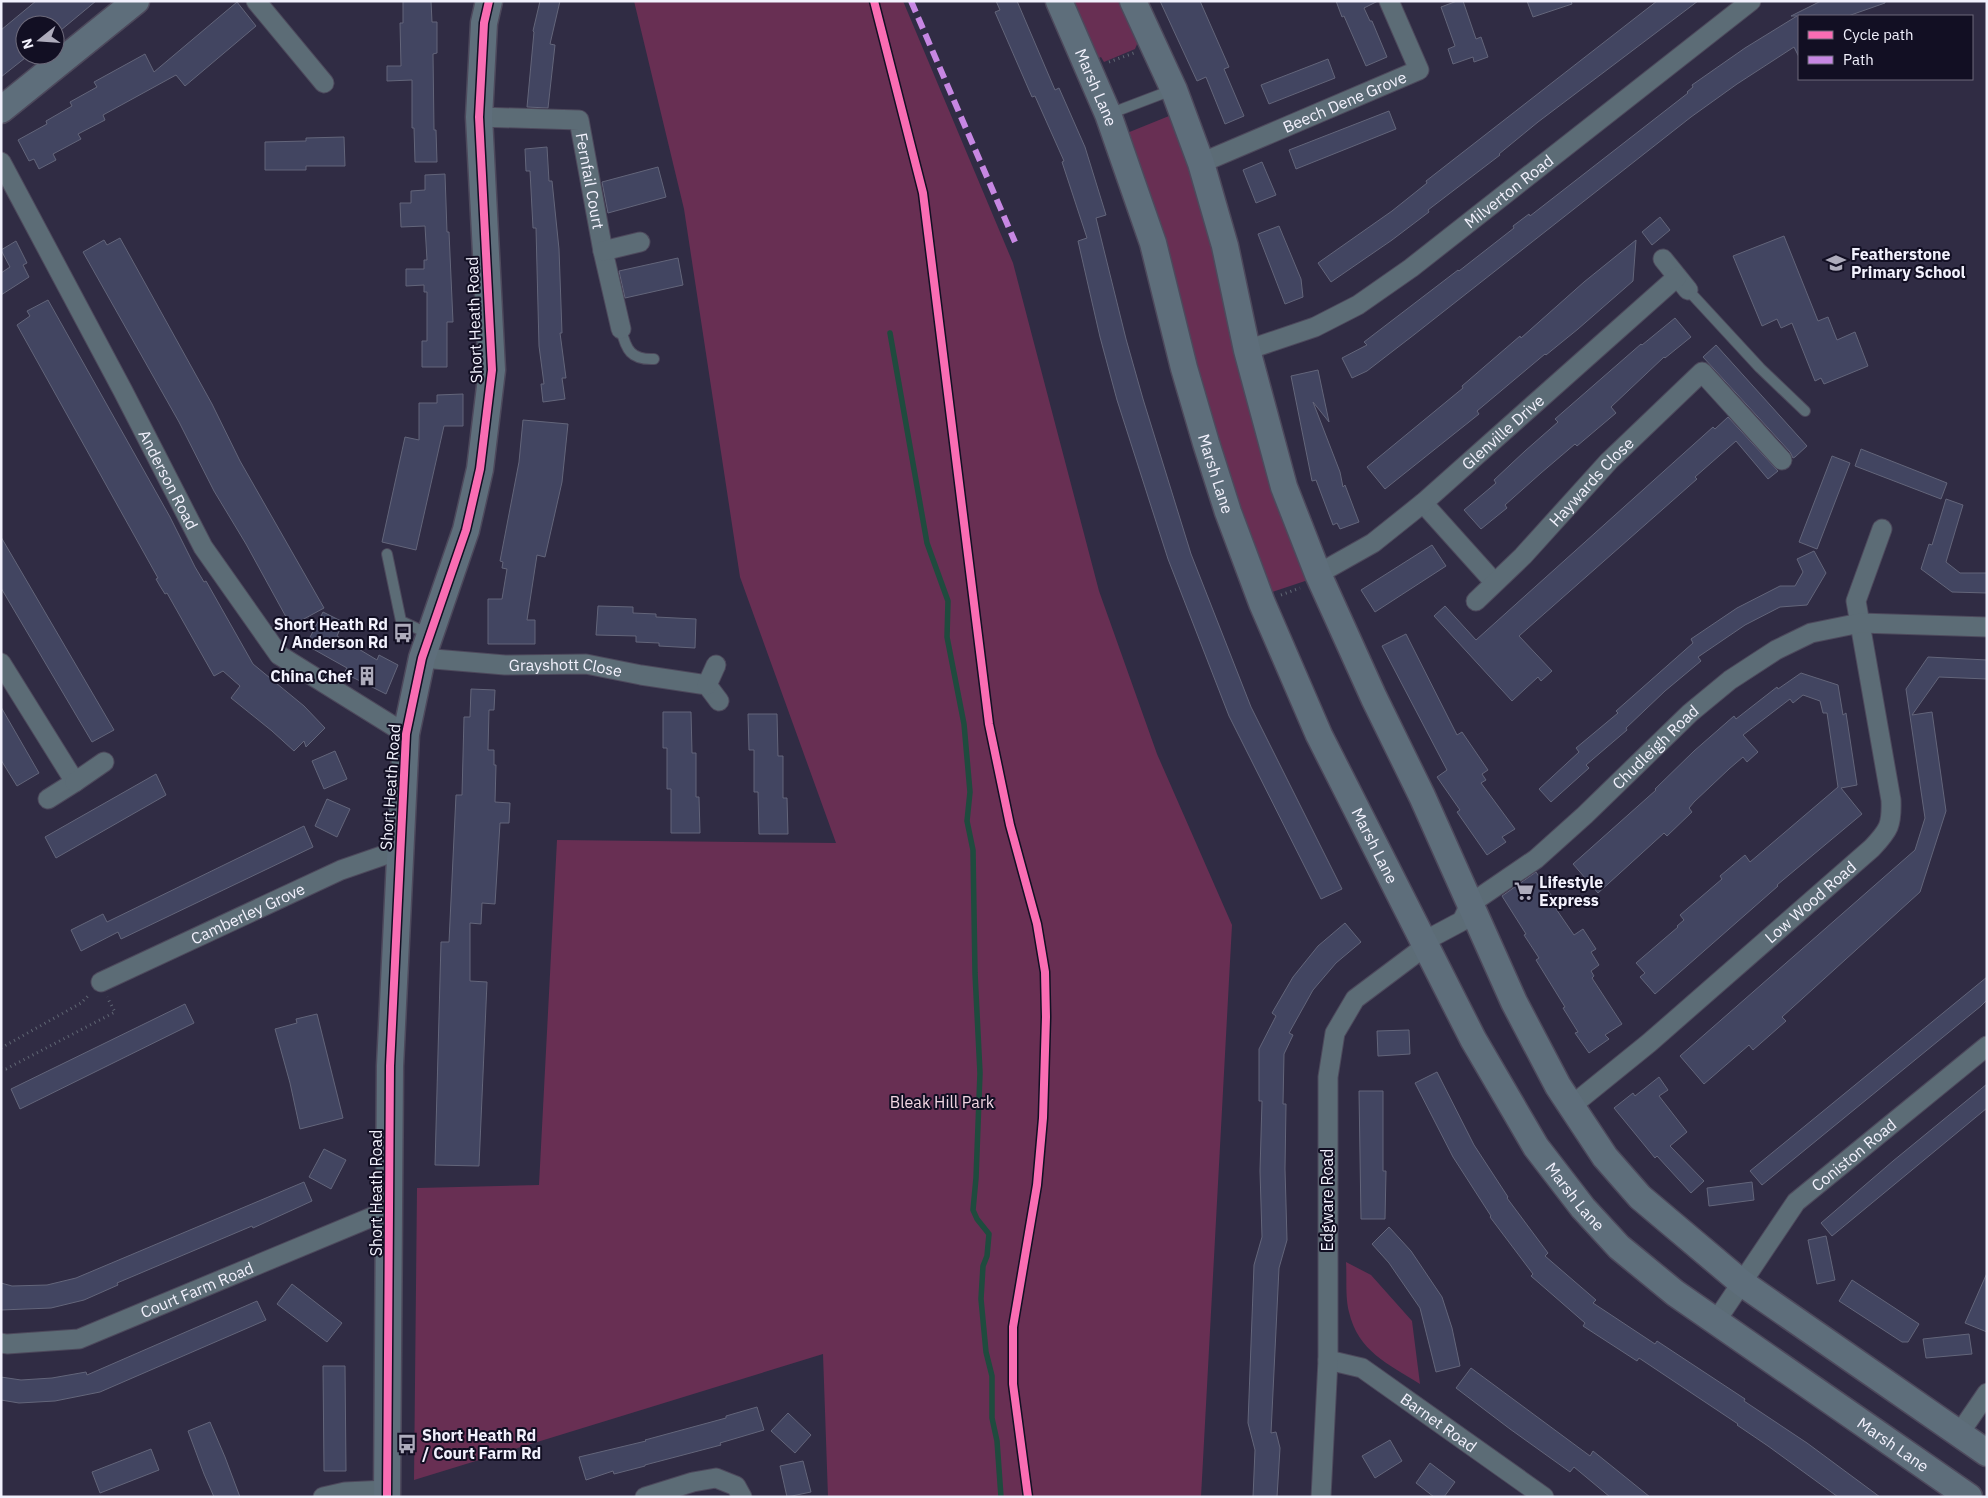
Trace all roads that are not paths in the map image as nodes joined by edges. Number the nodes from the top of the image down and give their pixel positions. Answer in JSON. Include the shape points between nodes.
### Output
{"nodes":[{"id":1,"x":136,"y":1,"type":"edge"},
{"id":2,"x":256,"y":1,"type":"edge"},
{"id":3,"x":489,"y":1,"type":"edge"},
{"id":4,"x":1059,"y":1,"type":"edge"},
{"id":5,"x":1133,"y":1,"type":"edge"},
{"id":6,"x":1389,"y":1,"type":"edge"},
{"id":7,"x":1751,"y":1,"type":"edge"},
{"id":8,"x":324,"y":83,"type":"dead end"},
{"id":9,"x":1174,"y":90,"type":"junction"},
{"id":10,"x":1,"y":110,"type":"edge"},
{"id":11,"x":1108,"y":114,"type":"junction"},
{"id":12,"x":479,"y":117,"type":"junction"},
{"id":13,"x":1,"y":162,"type":"edge"},
{"id":14,"x":1201,"y":163,"type":"junction"},
{"id":15,"x":640,"y":242,"type":"dead end"},
{"id":16,"x":603,"y":251,"type":"junction"},
{"id":17,"x":1663,"y":259,"type":"dead end"},
{"id":18,"x":1682,"y":284,"type":"junction"},
{"id":19,"x":621,"y":330,"type":"joint"},
{"id":20,"x":1248,"y":350,"type":"junction"},
{"id":21,"x":654,"y":358,"type":"dead end"},
{"id":22,"x":1805,"y":411,"type":"dead end"},
{"id":23,"x":1782,"y":460,"type":"dead end"},
{"id":24,"x":1424,"y":503,"type":"junction"},
{"id":25,"x":1882,"y":529,"type":"dead end"},
{"id":26,"x":387,"y":554,"type":"dead end"},
{"id":27,"x":1318,"y":574,"type":"junction"},
{"id":28,"x":1494,"y":582,"type":"junction"},
{"id":29,"x":1476,"y":601,"type":"dead end"},
{"id":30,"x":1860,"y":623,"type":"junction"},
{"id":31,"x":1987,"y":627,"type":"edge"},
{"id":32,"x":426,"y":646,"type":"junction"},
{"id":33,"x":1,"y":663,"type":"edge"},
{"id":34,"x":716,"y":665,"type":"dead end"},
{"id":35,"x":707,"y":685,"type":"junction"},
{"id":36,"x":719,"y":701,"type":"dead end"},
{"id":37,"x":406,"y":734,"type":"junction"},
{"id":38,"x":104,"y":762,"type":"dead end"},
{"id":39,"x":75,"y":782,"type":"junction"},
{"id":40,"x":48,"y":799,"type":"dead end"},
{"id":41,"x":399,"y":850,"type":"junction"},
{"id":42,"x":1470,"y":904,"type":"junction"},
{"id":43,"x":1427,"y":945,"type":"junction"},
{"id":44,"x":101,"y":982,"type":"road end"},
{"id":45,"x":1987,"y":1046,"type":"edge"},
{"id":46,"x":1570,"y":1107,"type":"junction"},
{"id":47,"x":390,"y":1216,"type":"junction"},
{"id":48,"x":1742,"y":1283,"type":"junction"},
{"id":49,"x":1716,"y":1321,"type":"junction"},
{"id":50,"x":1,"y":1343,"type":"edge"},
{"id":51,"x":1328,"y":1360,"type":"junction"},
{"id":52,"x":1987,"y":1394,"type":"edge"},
{"id":53,"x":1959,"y":1434,"type":"junction"},
{"id":54,"x":1987,"y":1453,"type":"edge"},
{"id":55,"x":387,"y":1493,"type":"edge"},
{"id":56,"x":323,"y":1497,"type":"edge"},
{"id":57,"x":646,"y":1497,"type":"edge"},
{"id":58,"x":742,"y":1497,"type":"edge"},
{"id":59,"x":1321,"y":1497,"type":"edge"},
{"id":60,"x":1544,"y":1497,"type":"edge"},
{"id":61,"x":1970,"y":1497,"type":"edge"}],
"edges":[{"from":1,"to":10,"type":"main road"},
{"from":2,"to":8,"type":"street"},
{"from":3,"to":12,"type":"main road","name":"Short Heath Road","via":[[484,23]]},
{"from":4,"to":11,"type":"main road","name":"Marsh Lane"},
{"from":5,"to":9,"type":"main road"},
{"from":6,"to":14,"type":"street","name":"Beech Dene Grove","via":[[1419,70]]},
{"from":7,"to":20,"type":"street","name":"Milverton Road","via":[[1411,268],[1366,299],[1315,327]]},
{"from":9,"to":11,"type":"lane"},
{"from":9,"to":14,"type":"main road"},
{"from":11,"to":43,"type":"main road","name":"Marsh Lane","via":[[1153,243],[1184,368],[1228,512],[1262,603],[1319,735]]},
{"from":12,"to":16,"type":"street","name":"Fernfail Court","via":[[579,120]]},
{"from":12,"to":32,"type":"main road","name":"Short Heath Road","via":[[492,370],[480,469],[466,530]]},
{"from":13,"to":37,"type":"street","name":"Anderson Road","via":[[203,547],[279,655]]},
{"from":14,"to":20,"type":"main road","via":[[1225,246]]},
{"from":15,"to":16,"type":"street","name":"Fernfail Court"},
{"from":16,"to":19,"type":"street","name":"Fernfail Court"},
{"from":17,"to":18,"type":"street"},
{"from":18,"to":22,"type":"lane"},
{"from":18,"to":24,"type":"street","name":"Glenville Drive"},
{"from":19,"to":21,"type":"lane","via":[[630,352],[636,357]]},
{"from":20,"to":27,"type":"main road","via":[[1284,487]]},
{"from":23,"to":28,"type":"street","name":"Haywards Close","via":[[1702,372],[1610,461],[1523,556]]},
{"from":24,"to":27,"type":"street","name":"Glenville Drive","via":[[1373,543]]},
{"from":24,"to":28,"type":"street"},
{"from":25,"to":30,"type":"street","via":[[1856,601]]},
{"from":26,"to":32,"type":"lane","via":[[401,620]]},
{"from":27,"to":42,"type":"main road"},
{"from":28,"to":29,"type":"street","name":"Haywards Close"},
{"from":30,"to":31,"type":"street","name":"Chudleigh Road"},
{"from":30,"to":42,"type":"street","name":"Chudleigh Road","via":[[1812,633],[1776,650],[1730,680],[1690,713],[1536,859]]},
{"from":30,"to":46,"type":"street","name":"Low Wood Road","via":[[1891,800],[1892,818],[1886,833],[1649,1043]]},
{"from":32,"to":35,"type":"street","name":"Grayshott Close","via":[[505,665],[586,664]]},
{"from":32,"to":37,"type":"main road","name":"Short Heath Road"},
{"from":33,"to":39,"type":"street"},
{"from":34,"to":35,"type":"street"},
{"from":35,"to":36,"type":"street"},
{"from":37,"to":41,"type":"main road","name":"Short Heath Road"},
{"from":38,"to":39,"type":"street"},
{"from":39,"to":40,"type":"street"},
{"from":41,"to":44,"type":"street","name":"Camberley Grove","via":[[341,870]]},
{"from":41,"to":47,"type":"main road","name":"Short Heath Road","via":[[390,1066]]},
{"from":42,"to":43,"type":"street","name":"Edgware Road","via":[[1462,921],[1432,937]]},
{"from":42,"to":46,"type":"main road","via":[[1514,1002]]},
{"from":43,"to":49,"type":"main road","name":"Marsh Lane","via":[[1472,1039],[1536,1147],[1577,1201],[1619,1247],[1674,1293]]},
{"from":43,"to":51,"type":"street","name":"Edgware Road","via":[[1355,998],[1335,1033],[1328,1077]]},
{"from":45,"to":48,"type":"street","name":"Coniston Road","via":[[1796,1202]]},
{"from":46,"to":48,"type":"main road","via":[[1605,1157],[1640,1197]]},
{"from":47,"to":50,"type":"street","name":"Court Farm Road","via":[[372,1216],[79,1339]]},
{"from":47,"to":55,"type":"main road","name":"Short Heath Road"},
{"from":48,"to":49,"type":"street","name":"Coniston Road"},
{"from":48,"to":53,"type":"main road"},
{"from":49,"to":61,"type":"main road","name":"Marsh Lane"},
{"from":51,"to":59,"type":"street","name":"Edgware Road"},
{"from":51,"to":60,"type":"street","name":"Barnet Road","via":[[1362,1368]]},
{"from":52,"to":53,"type":"street"},
{"from":53,"to":54,"type":"main road"},
{"from":55,"to":56,"type":"street","via":[[345,1492]]},
{"from":57,"to":58,"type":"street","via":[[716,1478],[736,1486]]}]}
